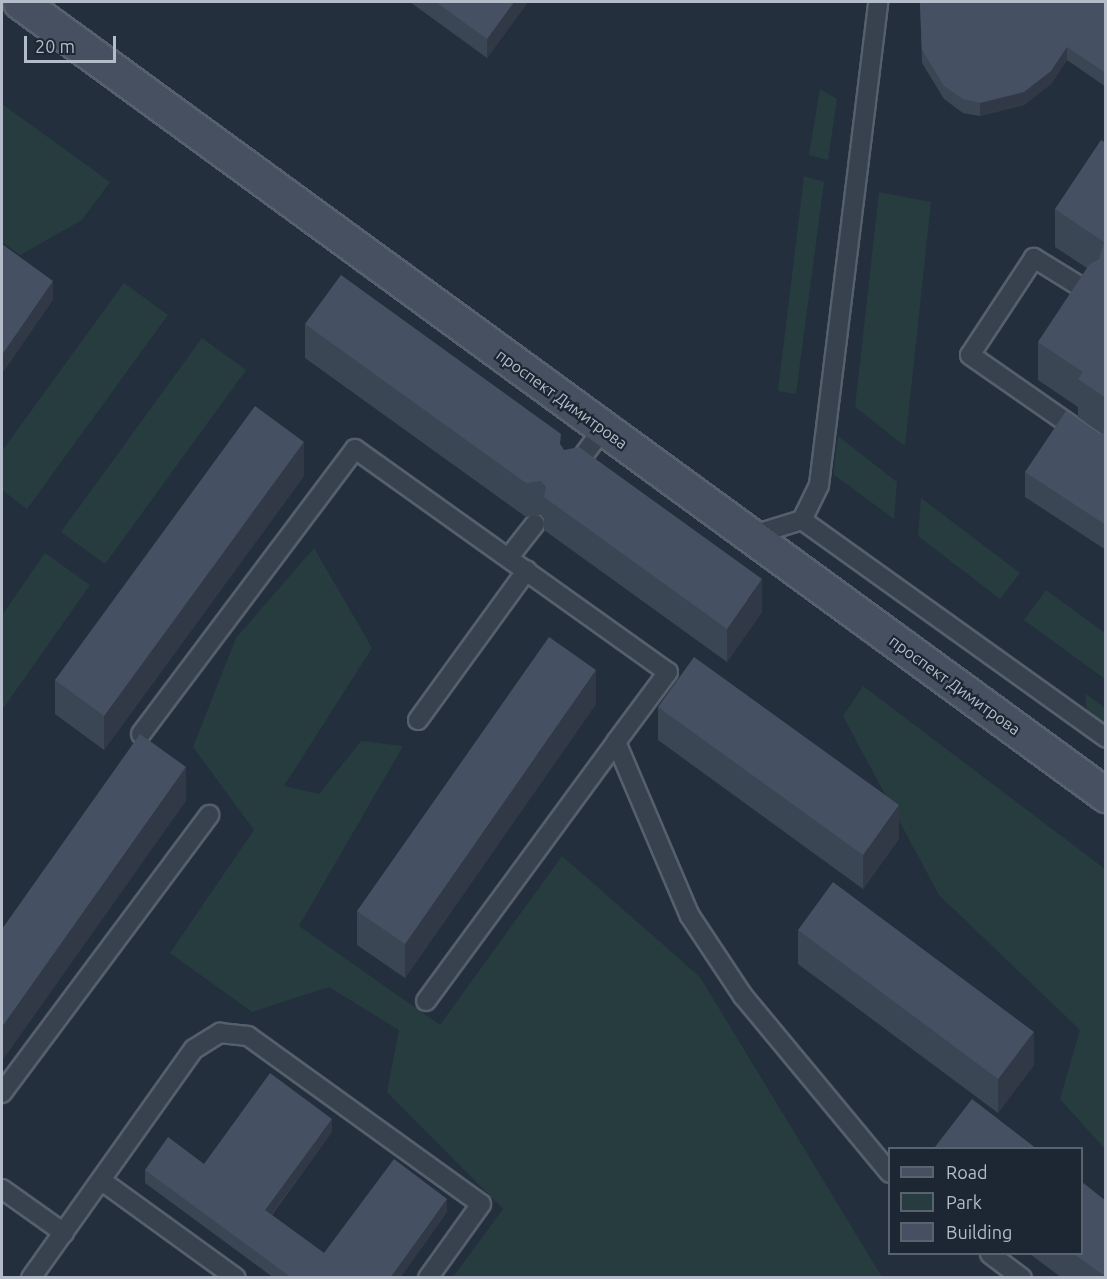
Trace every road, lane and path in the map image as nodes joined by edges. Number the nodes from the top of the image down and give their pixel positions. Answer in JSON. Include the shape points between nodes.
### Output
{"nodes":[{"id":1,"x":20,"y":2,"type":"edge"},
{"id":2,"x":878,"y":2,"type":"edge"},
{"id":3,"x":1089,"y":292,"type":"edge"},
{"id":4,"x":603,"y":429,"type":"junction"},
{"id":5,"x":1106,"y":450,"type":"edge"},
{"id":6,"x":570,"y":474,"type":"edge"},
{"id":7,"x":802,"y":520,"type":"junction"},
{"id":8,"x":535,"y":524,"type":"dead end"},
{"id":9,"x":750,"y":536,"type":"junction"},
{"id":10,"x":509,"y":557,"type":"junction"},
{"id":11,"x":527,"y":570,"type":"junction"},
{"id":12,"x":418,"y":720,"type":"dead end"},
{"id":13,"x":141,"y":734,"type":"edge"},
{"id":14,"x":1106,"y":738,"type":"edge"},
{"id":15,"x":616,"y":742,"type":"junction"},
{"id":16,"x":1106,"y":795,"type":"edge"},
{"id":17,"x":209,"y":815,"type":"dead end"},
{"id":18,"x":426,"y":1001,"type":"dead end"},
{"id":19,"x":2,"y":1094,"type":"edge"},
{"id":20,"x":888,"y":1171,"type":"edge"},
{"id":21,"x":102,"y":1181,"type":"junction"},
{"id":22,"x":2,"y":1189,"type":"edge"},
{"id":23,"x":64,"y":1233,"type":"junction"},
{"id":24,"x":991,"y":1255,"type":"edge"},
{"id":25,"x":31,"y":1278,"type":"edge"},
{"id":26,"x":236,"y":1278,"type":"edge"},
{"id":27,"x":428,"y":1278,"type":"edge"},
{"id":28,"x":1022,"y":1278,"type":"edge"}],
"edges":[{"from":1,"to":4,"type":"main road","name":"проспект Димитрова"},
{"from":2,"to":7,"type":"lane","via":[[819,485]]},
{"from":3,"to":5,"type":"lane","via":[[1034,258],[970,355]]},
{"from":4,"to":6,"type":"lane"},
{"from":4,"to":9,"type":"main road","name":"проспект Димитрова"},
{"from":7,"to":9,"type":"lane"},
{"from":7,"to":14,"type":"lane"},
{"from":8,"to":10,"type":"lane"},
{"from":9,"to":16,"type":"main road","name":"проспект Димитрова"},
{"from":10,"to":11,"type":"lane"},
{"from":10,"to":13,"type":"lane","via":[[355,449]]},
{"from":11,"to":12,"type":"lane"},
{"from":11,"to":15,"type":"lane","via":[[668,672]]},
{"from":15,"to":18,"type":"lane"},
{"from":15,"to":20,"type":"lane","via":[[690,916],[743,996]]},
{"from":17,"to":19,"type":"lane"},
{"from":21,"to":23,"type":"lane"},
{"from":21,"to":26,"type":"lane"},
{"from":21,"to":27,"type":"lane","via":[[194,1049],[220,1033],[248,1036],[481,1204]]},
{"from":22,"to":23,"type":"lane"},
{"from":23,"to":25,"type":"lane"},
{"from":24,"to":28,"type":"lane"}]}
